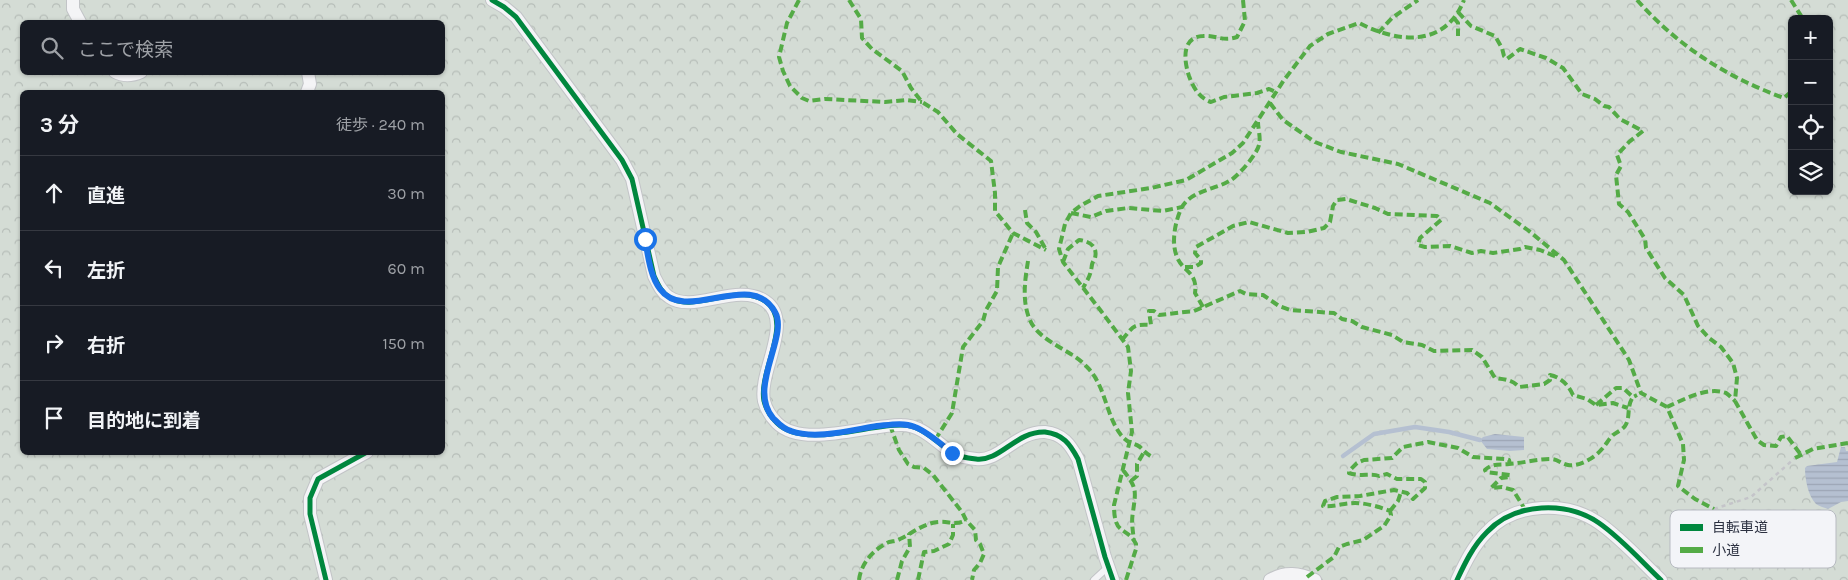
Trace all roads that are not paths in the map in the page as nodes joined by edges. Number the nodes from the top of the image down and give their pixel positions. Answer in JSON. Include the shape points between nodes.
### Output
{"nodes":[{"id":1,"x":73,"y":0,"type":"edge"},
{"id":2,"x":492,"y":0,"type":"edge"},
{"id":3,"x":79,"y":20,"type":"edge"},
{"id":4,"x":308,"y":75,"type":"edge"},
{"id":5,"x":308,"y":90,"type":"edge"},
{"id":6,"x":362,"y":455,"type":"edge"},
{"id":7,"x":1108,"y":567,"type":"junction"},
{"id":8,"x":326,"y":580,"type":"edge"},
{"id":9,"x":1094,"y":580,"type":"edge"},
{"id":10,"x":1113,"y":580,"type":"edge"},
{"id":11,"x":1270,"y":580,"type":"edge"},
{"id":12,"x":1315,"y":580,"type":"edge"},
{"id":13,"x":1456,"y":580,"type":"edge"},
{"id":14,"x":1661,"y":580,"type":"edge"}],
"edges":[{"from":1,"to":3,"type":"street"},
{"from":2,"to":7,"type":"street","via":[[516,17],[622,160],[632,179],[660,290],[681,302],[741,294],[756,296],[766,301],[775,312],[777,330],[764,400],[779,425],[806,435],[890,424],[906,425],[924,432],[952,453],[980,460],[995,455],[1031,433],[1054,433],[1070,444],[1078,459]]},
{"from":4,"to":5,"type":"street"},
{"from":6,"to":8,"type":"street","via":[[318,479],[310,498],[310,514]]},
{"from":7,"to":9,"type":"lane"},
{"from":7,"to":10,"type":"street"},
{"from":11,"to":12,"type":"street","via":[[1281,574],[1295,573]]},
{"from":13,"to":14,"type":"street","via":[[1474,547],[1488,530],[1505,518],[1542,508],[1564,508],[1598,523]]}]}
